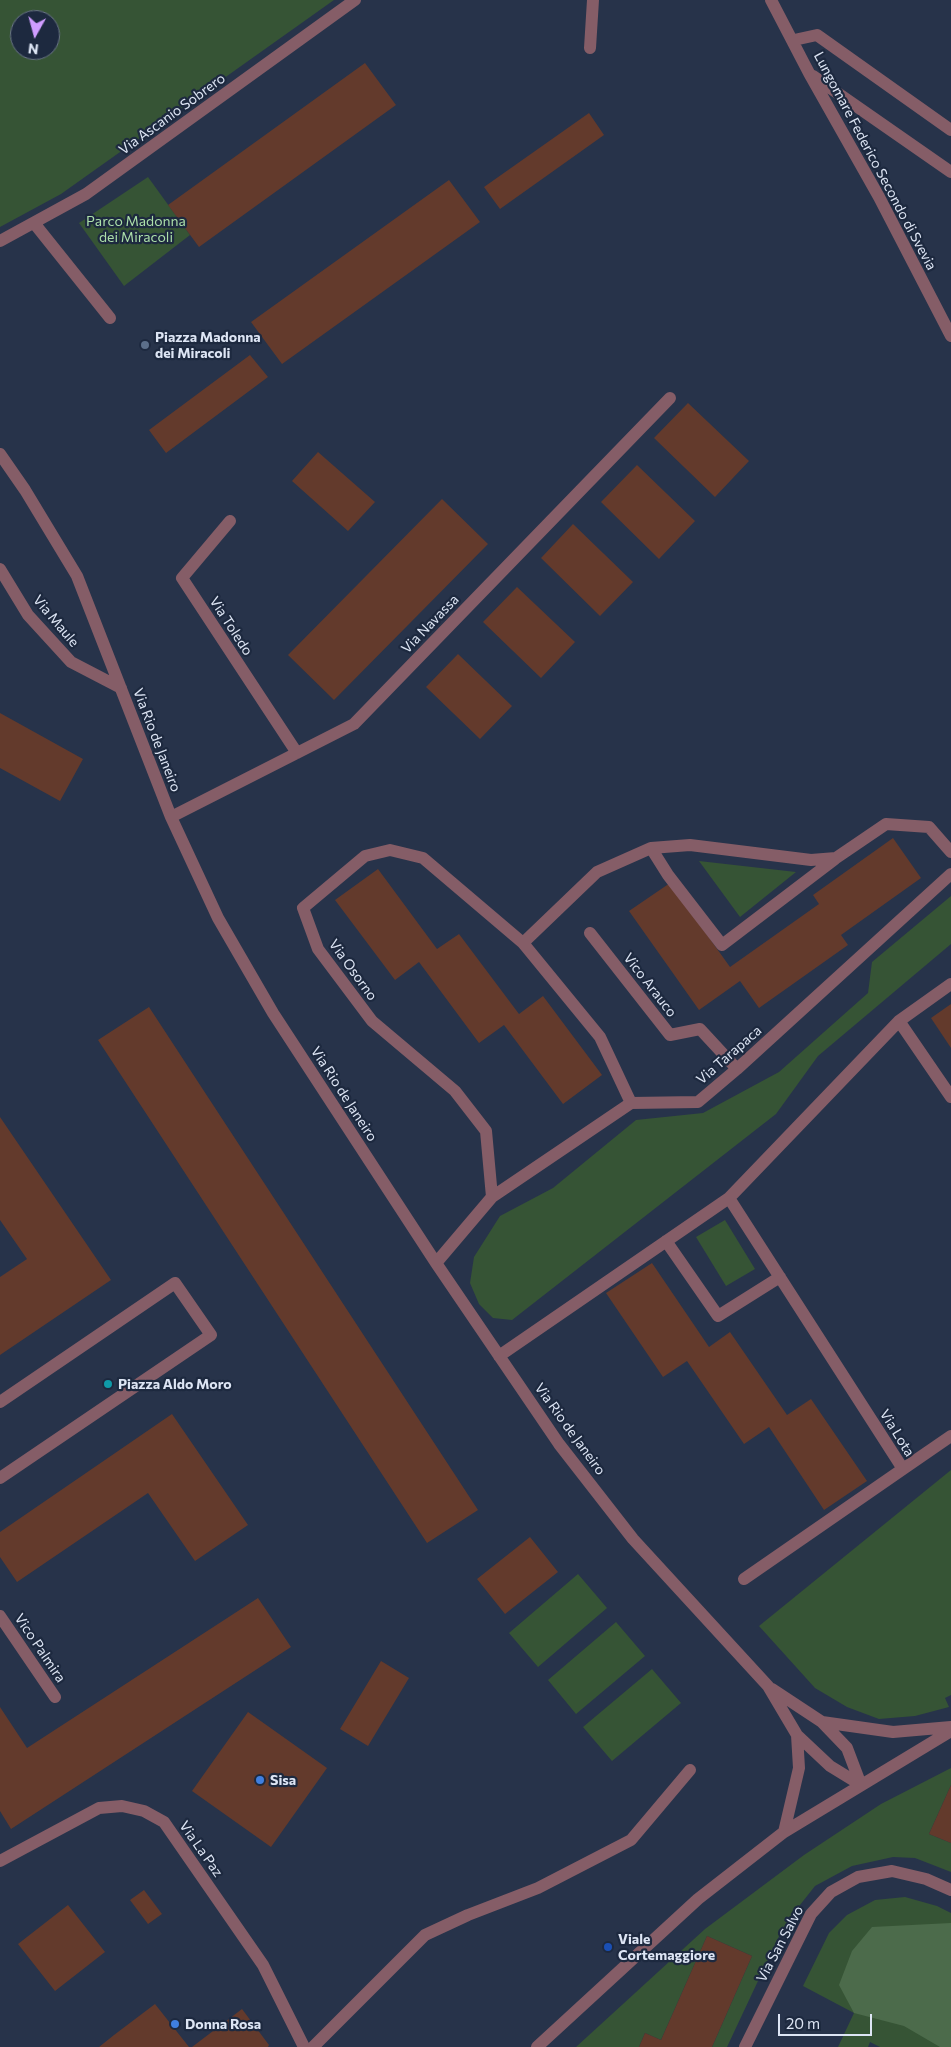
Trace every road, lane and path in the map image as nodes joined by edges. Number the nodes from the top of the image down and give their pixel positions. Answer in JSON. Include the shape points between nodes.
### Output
{"nodes":[{"id":1,"x":355,"y":0,"type":"edge"},
{"id":2,"x":593,"y":0,"type":"edge"},
{"id":3,"x":771,"y":0,"type":"edge"},
{"id":4,"x":794,"y":40,"type":"junction"},
{"id":5,"x":590,"y":48,"type":"dead end"},
{"id":6,"x":809,"y":73,"type":"junction"},
{"id":7,"x":951,"y":130,"type":"edge"},
{"id":8,"x":951,"y":172,"type":"edge"},
{"id":9,"x":34,"y":223,"type":"junction"},
{"id":10,"x":0,"y":241,"type":"edge"},
{"id":11,"x":110,"y":318,"type":"dead end"},
{"id":12,"x":951,"y":336,"type":"edge"},
{"id":13,"x":670,"y":398,"type":"dead end"},
{"id":14,"x":0,"y":454,"type":"edge"},
{"id":15,"x":230,"y":521,"type":"dead end"},
{"id":16,"x":1,"y":574,"type":"edge"},
{"id":17,"x":121,"y":688,"type":"junction"},
{"id":18,"x":297,"y":753,"type":"junction"},
{"id":19,"x":171,"y":817,"type":"junction"},
{"id":20,"x":650,"y":848,"type":"junction"},
{"id":21,"x":951,"y":852,"type":"edge"},
{"id":22,"x":836,"y":858,"type":"junction"},
{"id":23,"x":951,"y":874,"type":"edge"},
{"id":24,"x":590,"y":933,"type":"dead end"},
{"id":25,"x":523,"y":943,"type":"junction"},
{"id":26,"x":951,"y":984,"type":"edge"},
{"id":27,"x":899,"y":1021,"type":"junction"},
{"id":28,"x":737,"y":1069,"type":"junction"},
{"id":29,"x":951,"y":1097,"type":"edge"},
{"id":30,"x":631,"y":1102,"type":"junction"},
{"id":31,"x":492,"y":1197,"type":"junction"},
{"id":32,"x":730,"y":1198,"type":"junction"},
{"id":33,"x":666,"y":1241,"type":"junction"},
{"id":34,"x":436,"y":1263,"type":"junction"},
{"id":35,"x":780,"y":1276,"type":"junction"},
{"id":36,"x":499,"y":1356,"type":"junction"},
{"id":37,"x":0,"y":1402,"type":"edge"},
{"id":38,"x":951,"y":1436,"type":"edge"},
{"id":39,"x":903,"y":1469,"type":"junction"},
{"id":40,"x":0,"y":1478,"type":"edge"},
{"id":41,"x":744,"y":1579,"type":"dead end"},
{"id":42,"x":0,"y":1616,"type":"edge"},
{"id":43,"x":768,"y":1686,"type":"junction"},
{"id":44,"x":55,"y":1697,"type":"dead end"},
{"id":45,"x":822,"y":1722,"type":"junction"},
{"id":46,"x":951,"y":1727,"type":"edge"},
{"id":47,"x":951,"y":1732,"type":"edge"},
{"id":48,"x":797,"y":1735,"type":"junction"},
{"id":49,"x":690,"y":1770,"type":"dead end"},
{"id":50,"x":861,"y":1785,"type":"junction"},
{"id":51,"x":784,"y":1832,"type":"junction"},
{"id":52,"x":0,"y":1860,"type":"edge"},
{"id":53,"x":951,"y":1890,"type":"edge"},
{"id":54,"x":304,"y":2047,"type":"edge"},
{"id":55,"x":313,"y":2047,"type":"edge"},
{"id":56,"x":537,"y":2047,"type":"edge"},
{"id":57,"x":746,"y":2047,"type":"edge"}],
"edges":[{"from":1,"to":9,"type":"street","name":"Via Ascanio Sobrero","via":[[86,194]]},
{"from":2,"to":5,"type":"street"},
{"from":3,"to":4,"type":"street","name":"Lungomare Federico Secondo di Svevia"},
{"from":4,"to":6,"type":"street","name":"Lungomare Federico Secondo di Svevia"},
{"from":4,"to":7,"type":"street","via":[[817,35]]},
{"from":6,"to":8,"type":"street"},
{"from":6,"to":12,"type":"street","name":"Lungomare Federico Secondo di Svevia","via":[[879,197]]},
{"from":9,"to":10,"type":"street","name":"Via Ascanio Sobrero"},
{"from":9,"to":11,"type":"street"},
{"from":13,"to":18,"type":"street","name":"Via Navassa","via":[[354,724]]},
{"from":14,"to":17,"type":"street","name":"Via Rio de Janeiro","via":[[77,576]]},
{"from":15,"to":18,"type":"street","name":"Via Toledo","via":[[182,578]]},
{"from":16,"to":17,"type":"street","name":"Via Maule","via":[[28,615],[71,662]]},
{"from":17,"to":19,"type":"street","name":"Via Rio de Janeiro"},
{"from":18,"to":19,"type":"street","name":"Via Navassa"},
{"from":19,"to":34,"type":"street","name":"Via Rio de Janeiro","via":[[218,918],[273,1013]]},
{"from":20,"to":22,"type":"street","via":[[690,845],[811,860]]},
{"from":20,"to":22,"type":"street","via":[[722,945]]},
{"from":20,"to":25,"type":"street","via":[[597,872]]},
{"from":21,"to":22,"type":"street","via":[[928,827],[886,824]]},
{"from":23,"to":28,"type":"street","name":"Via Tarapaca"},
{"from":24,"to":28,"type":"street","name":"Vico Arauco","via":[[670,1035],[700,1029]]},
{"from":25,"to":30,"type":"street","name":"Via Osorno","via":[[600,1036]]},
{"from":25,"to":31,"type":"street","name":"Via Osorno","via":[[423,858],[390,850],[365,856],[303,908],[318,949],[372,1021],[455,1091],[486,1131]]},
{"from":26,"to":27,"type":"street"},
{"from":27,"to":29,"type":"street"},
{"from":27,"to":32,"type":"street"},
{"from":28,"to":30,"type":"street","name":"Via Tarapaca","via":[[698,1102]]},
{"from":30,"to":31,"type":"street"},
{"from":31,"to":34,"type":"street"},
{"from":32,"to":33,"type":"street"},
{"from":32,"to":35,"type":"street","name":"Via Lota"},
{"from":33,"to":35,"type":"street","via":[[718,1316]]},
{"from":33,"to":36,"type":"street"},
{"from":34,"to":36,"type":"street","name":"Via Rio de Janeiro"},
{"from":35,"to":39,"type":"street","name":"Via Lota"},
{"from":36,"to":43,"type":"street","name":"Via Rio de Janeiro","via":[[559,1444],[633,1539]]},
{"from":37,"to":40,"type":"street","via":[[175,1283],[211,1335]]},
{"from":38,"to":39,"type":"street"},
{"from":39,"to":41,"type":"street","name":"Via Lota"},
{"from":42,"to":44,"type":"street","name":"Vico Palmira"},
{"from":43,"to":45,"type":"street"},
{"from":43,"to":48,"type":"street"},
{"from":45,"to":46,"type":"street","via":[[893,1732]]},
{"from":45,"to":50,"type":"street","via":[[848,1748]]},
{"from":47,"to":50,"type":"street"},
{"from":48,"to":50,"type":"street","via":[[830,1766]]},
{"from":48,"to":51,"type":"street","via":[[799,1768]]},
{"from":49,"to":55,"type":"street","via":[[631,1840],[538,1888],[425,1935]]},
{"from":50,"to":51,"type":"street"},
{"from":51,"to":56,"type":"street","via":[[698,1899]]},
{"from":52,"to":54,"type":"street","name":"Via La Paz","via":[[99,1808],[122,1806],[144,1811],[164,1822],[263,1965]]},
{"from":53,"to":57,"type":"street","name":"Via San Salvo","via":[[926,1879],[892,1871],[858,1877],[831,1892],[811,1914],[794,1944]]}]}
